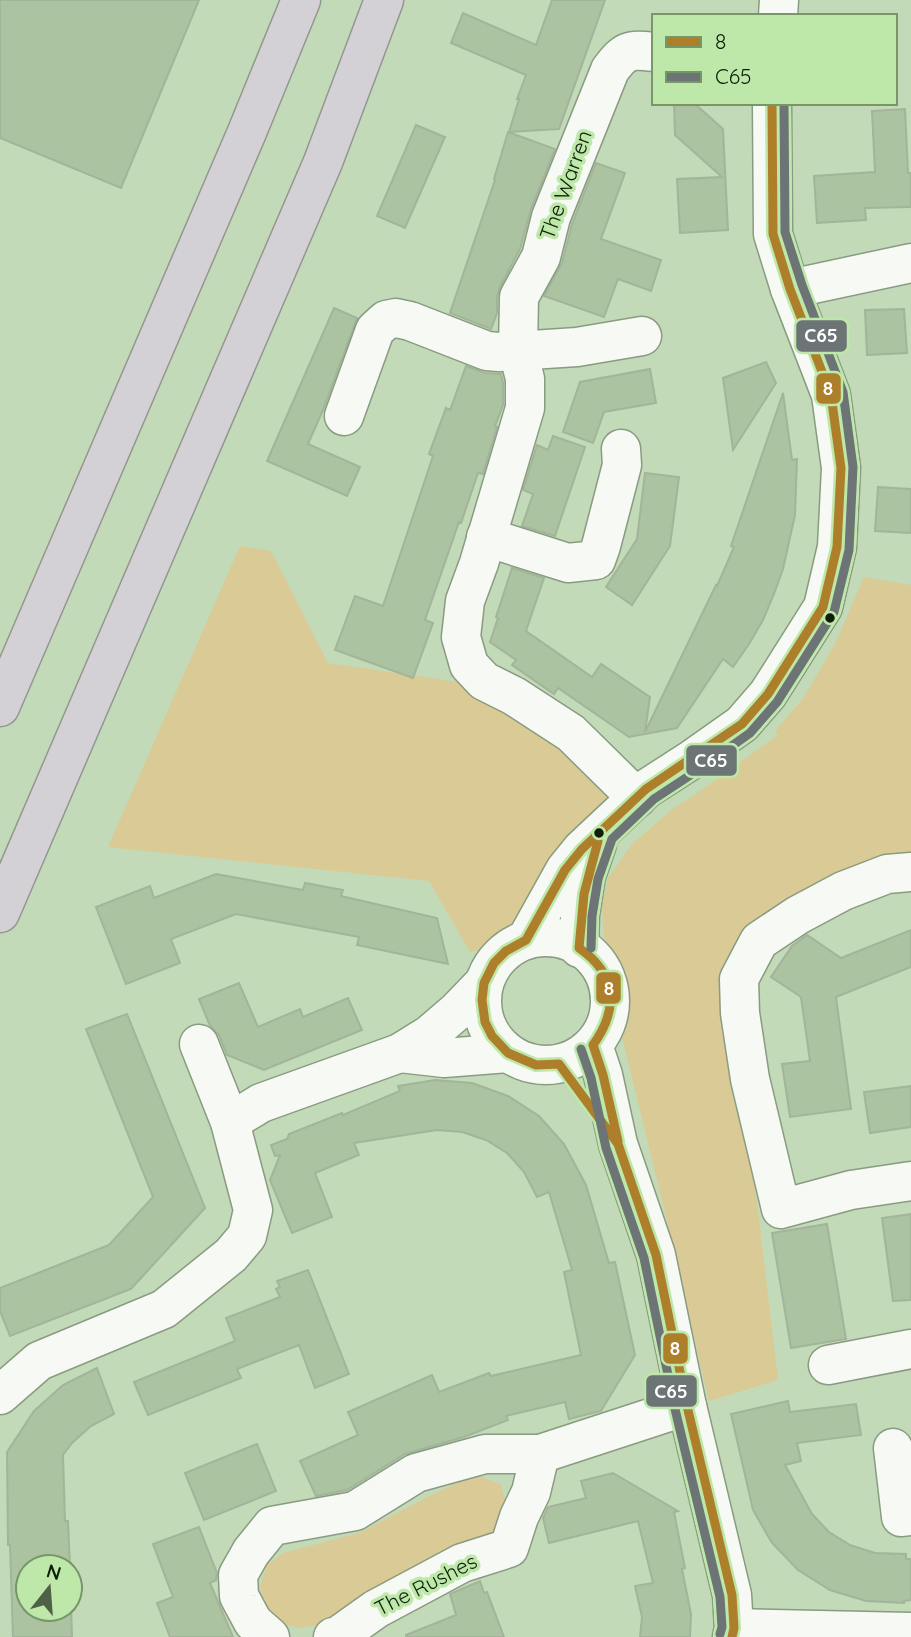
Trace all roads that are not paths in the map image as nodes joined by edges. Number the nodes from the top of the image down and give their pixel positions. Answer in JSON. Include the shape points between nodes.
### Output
{"nodes":[{"id":1,"x":301,"y":0,"type":"edge"},
{"id":2,"x":384,"y":0,"type":"edge"},
{"id":3,"x":652,"y":52,"type":"edge"},
{"id":4,"x":772,"y":105,"type":"edge"},
{"id":5,"x":911,"y":263,"type":"edge"},
{"id":6,"x":790,"y":289,"type":"junction"},
{"id":7,"x":642,"y":336,"type":"dead end"},
{"id":8,"x":518,"y":350,"type":"junction"},
{"id":9,"x":344,"y":416,"type":"dead end"},
{"id":10,"x":621,"y":449,"type":"dead end"},
{"id":11,"x":486,"y":537,"type":"junction"},
{"id":12,"x":0,"y":707,"type":"edge"},
{"id":13,"x":637,"y":798,"type":"junction"},
{"id":14,"x":601,"y":832,"type":"junction"},
{"id":15,"x":911,"y":872,"type":"edge"},
{"id":16,"x":0,"y":913,"type":"edge"},
{"id":17,"x":526,"y":940,"type":"junction"},
{"id":18,"x":579,"y":948,"type":"junction"},
{"id":19,"x":484,"y":983,"type":"junction"},
{"id":20,"x":199,"y":1044,"type":"dead end"},
{"id":21,"x":593,"y":1045,"type":"junction"},
{"id":22,"x":400,"y":1053,"type":"junction"},
{"id":23,"x":508,"y":1053,"type":"junction"},
{"id":24,"x":559,"y":1064,"type":"junction"},
{"id":25,"x":230,"y":1122,"type":"junction"},
{"id":26,"x":618,"y":1144,"type":"junction"},
{"id":27,"x":911,"y":1181,"type":"edge"},
{"id":28,"x":911,"y":1349,"type":"edge"},
{"id":29,"x":828,"y":1365,"type":"dead end"},
{"id":30,"x":0,"y":1395,"type":"edge"},
{"id":31,"x":687,"y":1406,"type":"junction"},
{"id":32,"x":892,"y":1448,"type":"dead end"},
{"id":33,"x":540,"y":1454,"type":"junction"},
{"id":34,"x":911,"y":1516,"type":"edge"},
{"id":35,"x":911,"y":1632,"type":"edge"},
{"id":36,"x":733,"y":1633,"type":"edge"},
{"id":37,"x":270,"y":1637,"type":"edge"},
{"id":38,"x":333,"y":1637,"type":"edge"}],
"edges":[{"from":1,"to":12,"type":"highway"},
{"from":2,"to":16,"type":"highway","via":[[323,162]]},
{"from":3,"to":8,"type":"street","name":"The Warren","via":[[621,55],[610,70],[551,217],[541,257],[519,297]]},
{"from":4,"to":6,"type":"street","via":[[773,234]]},
{"from":5,"to":6,"type":"street"},
{"from":6,"to":13,"type":"street","via":[[831,395],[841,468],[837,547],[823,607],[768,694],[742,723]]},
{"from":7,"to":8,"type":"street","via":[[578,347]]},
{"from":8,"to":9,"type":"street","via":[[486,351],[410,321],[386,320],[375,330]]},
{"from":8,"to":11,"type":"street","name":"The Warren","via":[[525,408]]},
{"from":10,"to":11,"type":"street","via":[[622,465],[596,560],[568,563]]},
{"from":11,"to":13,"type":"street","name":"The Warren","via":[[466,601],[461,637],[469,665],[484,681],[571,733]]},
{"from":13,"to":14,"type":"street"},
{"from":14,"to":17,"type":"street","via":[[565,870]]},
{"from":14,"to":18,"type":"street","via":[[586,876]]},
{"from":15,"to":27,"type":"street","via":[[887,874],[798,915],[759,941],[739,979],[750,1079],[781,1209],[851,1190]]},
{"from":17,"to":18,"type":"street","via":[[542,937]]},
{"from":17,"to":19,"type":"street","via":[[494,963]]},
{"from":18,"to":21,"type":"street","via":[[598,962],[611,1000],[607,1023]]},
{"from":19,"to":22,"type":"street","via":[[429,1035]]},
{"from":19,"to":23,"type":"street","via":[[485,1022]]},
{"from":20,"to":25,"type":"street"},
{"from":21,"to":24,"type":"street","via":[[576,1059]]},
{"from":21,"to":26,"type":"street"},
{"from":22,"to":23,"type":"street","via":[[444,1058]]},
{"from":22,"to":25,"type":"street","via":[[261,1103]]},
{"from":23,"to":24,"type":"street","via":[[536,1065]]},
{"from":24,"to":26,"type":"street"},
{"from":25,"to":30,"type":"street","via":[[253,1210],[247,1236],[239,1246],[164,1309],[39,1361]]},
{"from":26,"to":31,"type":"street","via":[[656,1255]]},
{"from":28,"to":29,"type":"street"},
{"from":31,"to":33,"type":"street"},
{"from":31,"to":36,"type":"street","via":[[732,1595]]},
{"from":32,"to":34,"type":"street","via":[[901,1517]]},
{"from":33,"to":37,"type":"street","via":[[485,1454],[416,1473],[355,1511],[272,1526],[237,1575],[239,1595],[253,1622]]},
{"from":33,"to":38,"type":"street","name":"The Rushes","via":[[509,1548],[462,1563]]},
{"from":35,"to":36,"type":"street"}]}
